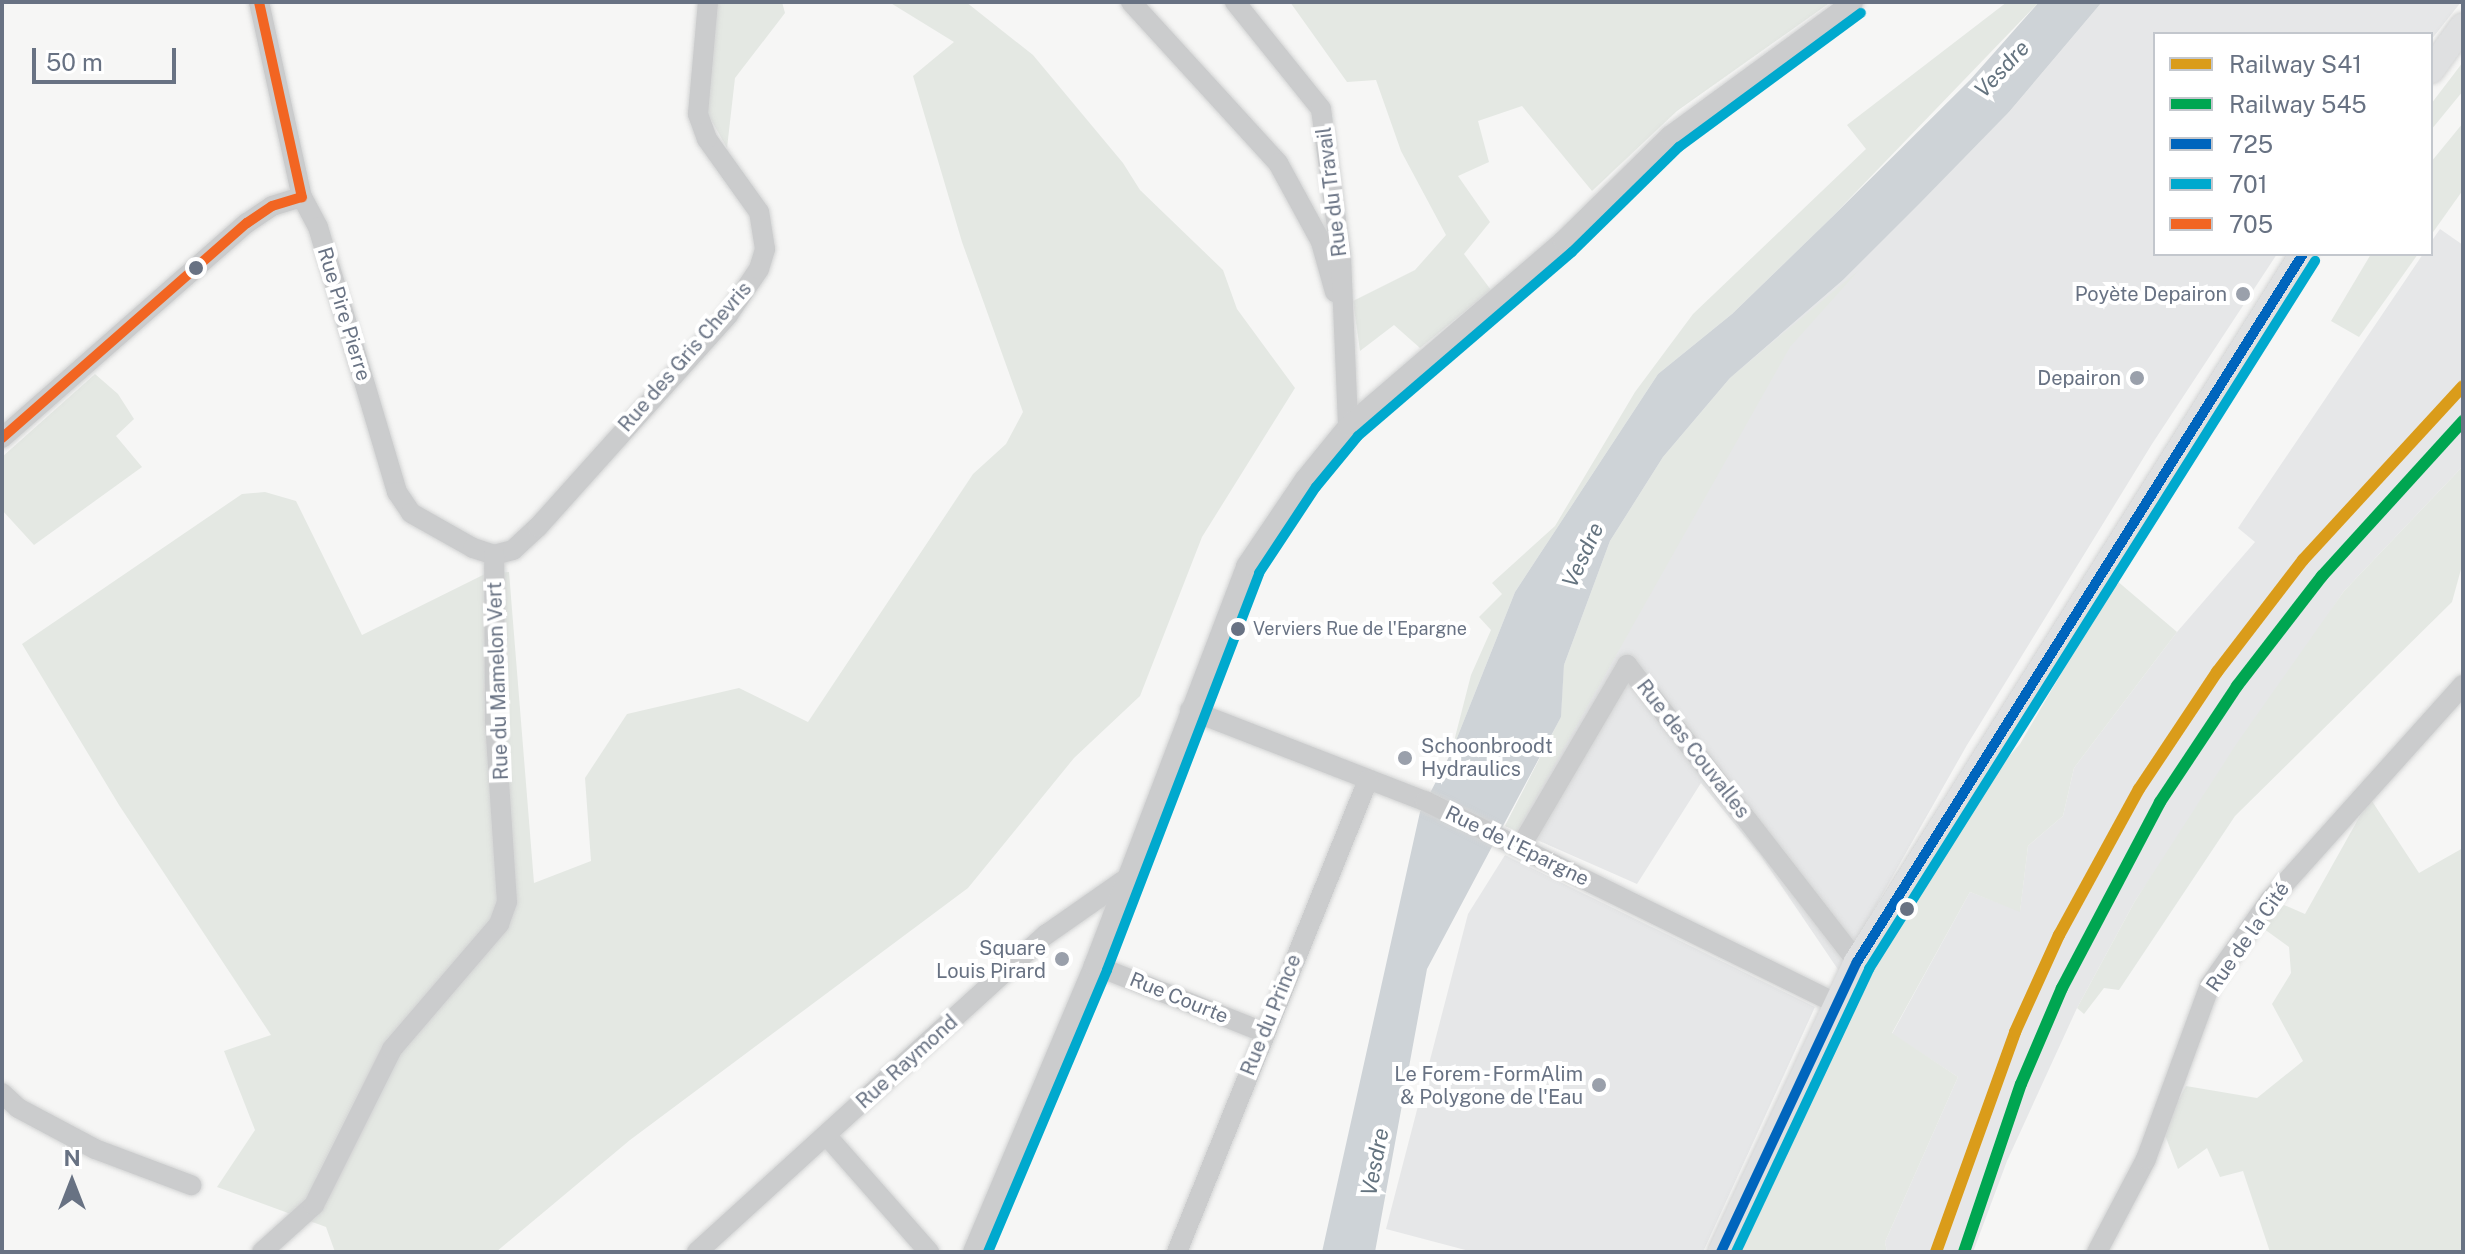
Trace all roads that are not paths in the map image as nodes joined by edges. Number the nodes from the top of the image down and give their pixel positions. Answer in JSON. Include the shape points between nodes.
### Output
{"nodes":[{"id":1,"x":259,"y":2,"type":"edge"},
{"id":2,"x":708,"y":2,"type":"edge"},
{"id":3,"x":1131,"y":2,"type":"edge"},
{"id":4,"x":1235,"y":2,"type":"edge"},
{"id":5,"x":1853,"y":2,"type":"edge"},
{"id":6,"x":2463,"y":26,"type":"edge"},
{"id":7,"x":2433,"y":67,"type":"edge"},
{"id":8,"x":302,"y":197,"type":"junction"},
{"id":9,"x":2302,"y":256,"type":"edge"},
{"id":10,"x":1342,"y":318,"type":"junction"},
{"id":11,"x":1348,"y":426,"type":"junction"},
{"id":12,"x":2,"y":438,"type":"edge"},
{"id":13,"x":504,"y":552,"type":"junction"},
{"id":14,"x":2463,"y":685,"type":"edge"},
{"id":15,"x":1190,"y":710,"type":"junction"},
{"id":16,"x":1368,"y":780,"type":"junction"},
{"id":17,"x":1516,"y":844,"type":"junction"},
{"id":18,"x":1123,"y":881,"type":"junction"},
{"id":19,"x":1857,"y":962,"type":"junction"},
{"id":20,"x":1094,"y":965,"type":"junction"},
{"id":21,"x":1835,"y":1003,"type":"junction"},
{"id":22,"x":1263,"y":1032,"type":"junction"},
{"id":23,"x":2,"y":1093,"type":"edge"},
{"id":24,"x":826,"y":1135,"type":"junction"},
{"id":25,"x":191,"y":1185,"type":"dead end"},
{"id":26,"x":262,"y":1252,"type":"edge"},
{"id":27,"x":697,"y":1252,"type":"edge"},
{"id":28,"x":929,"y":1252,"type":"edge"},
{"id":29,"x":973,"y":1252,"type":"edge"},
{"id":30,"x":1177,"y":1252,"type":"edge"},
{"id":31,"x":1721,"y":1252,"type":"edge"},
{"id":32,"x":2097,"y":1252,"type":"edge"}],
"edges":[{"from":1,"to":8,"type":"street","name":"Rue Pire Pierre"},
{"from":2,"to":13,"type":"street","name":"Rue des Gris Chevris","via":[[698,114],[707,139],[759,212],[765,249],[759,269],[728,315]]},
{"from":3,"to":10,"type":"street","via":[[1278,163],[1321,242]]},
{"from":4,"to":10,"type":"street","name":"Rue du Travail","via":[[1321,109],[1338,226]]},
{"from":5,"to":11,"type":"street","via":[[1670,136],[1563,241]]},
{"from":6,"to":7,"type":"main road"},
{"from":8,"to":12,"type":"street","via":[[272,206],[247,223]]},
{"from":8,"to":13,"type":"street","name":"Rue Pire Pierre","via":[[318,227],[397,492],[411,513]]},
{"from":9,"to":19,"type":"main road"},
{"from":10,"to":11,"type":"street"},
{"from":11,"to":15,"type":"street","via":[[1246,566]]},
{"from":13,"to":26,"type":"street","name":"Rue du Mamelon Vert","via":[[495,719],[507,902],[499,924],[392,1049],[314,1205]]},
{"from":14,"to":32,"type":"street","name":"Rue de la Cité","via":[[2270,900],[2210,985],[2146,1159]]},
{"from":15,"to":16,"type":"street","name":"Rue de l'Epargne"},
{"from":15,"to":18,"type":"street"},
{"from":16,"to":17,"type":"street","name":"Rue de l'Epargne"},
{"from":16,"to":22,"type":"street","name":"Rue du Prince"},
{"from":17,"to":19,"type":"street","name":"Rue des Couvalles","via":[[1627,665]]},
{"from":17,"to":21,"type":"street","name":"Rue de l'Epargne"},
{"from":18,"to":20,"type":"street"},
{"from":18,"to":24,"type":"street","name":"Rue Raymond","via":[[1047,934]]},
{"from":19,"to":21,"type":"main road"},
{"from":20,"to":22,"type":"street","name":"Rue Courte"},
{"from":20,"to":29,"type":"street"},
{"from":21,"to":31,"type":"main road"},
{"from":22,"to":30,"type":"street","name":"Rue du Prince"},
{"from":23,"to":25,"type":"street","via":[[18,1108],[95,1149]]},
{"from":24,"to":27,"type":"street","name":"Rue Raymond"},
{"from":24,"to":28,"type":"street"}]}
